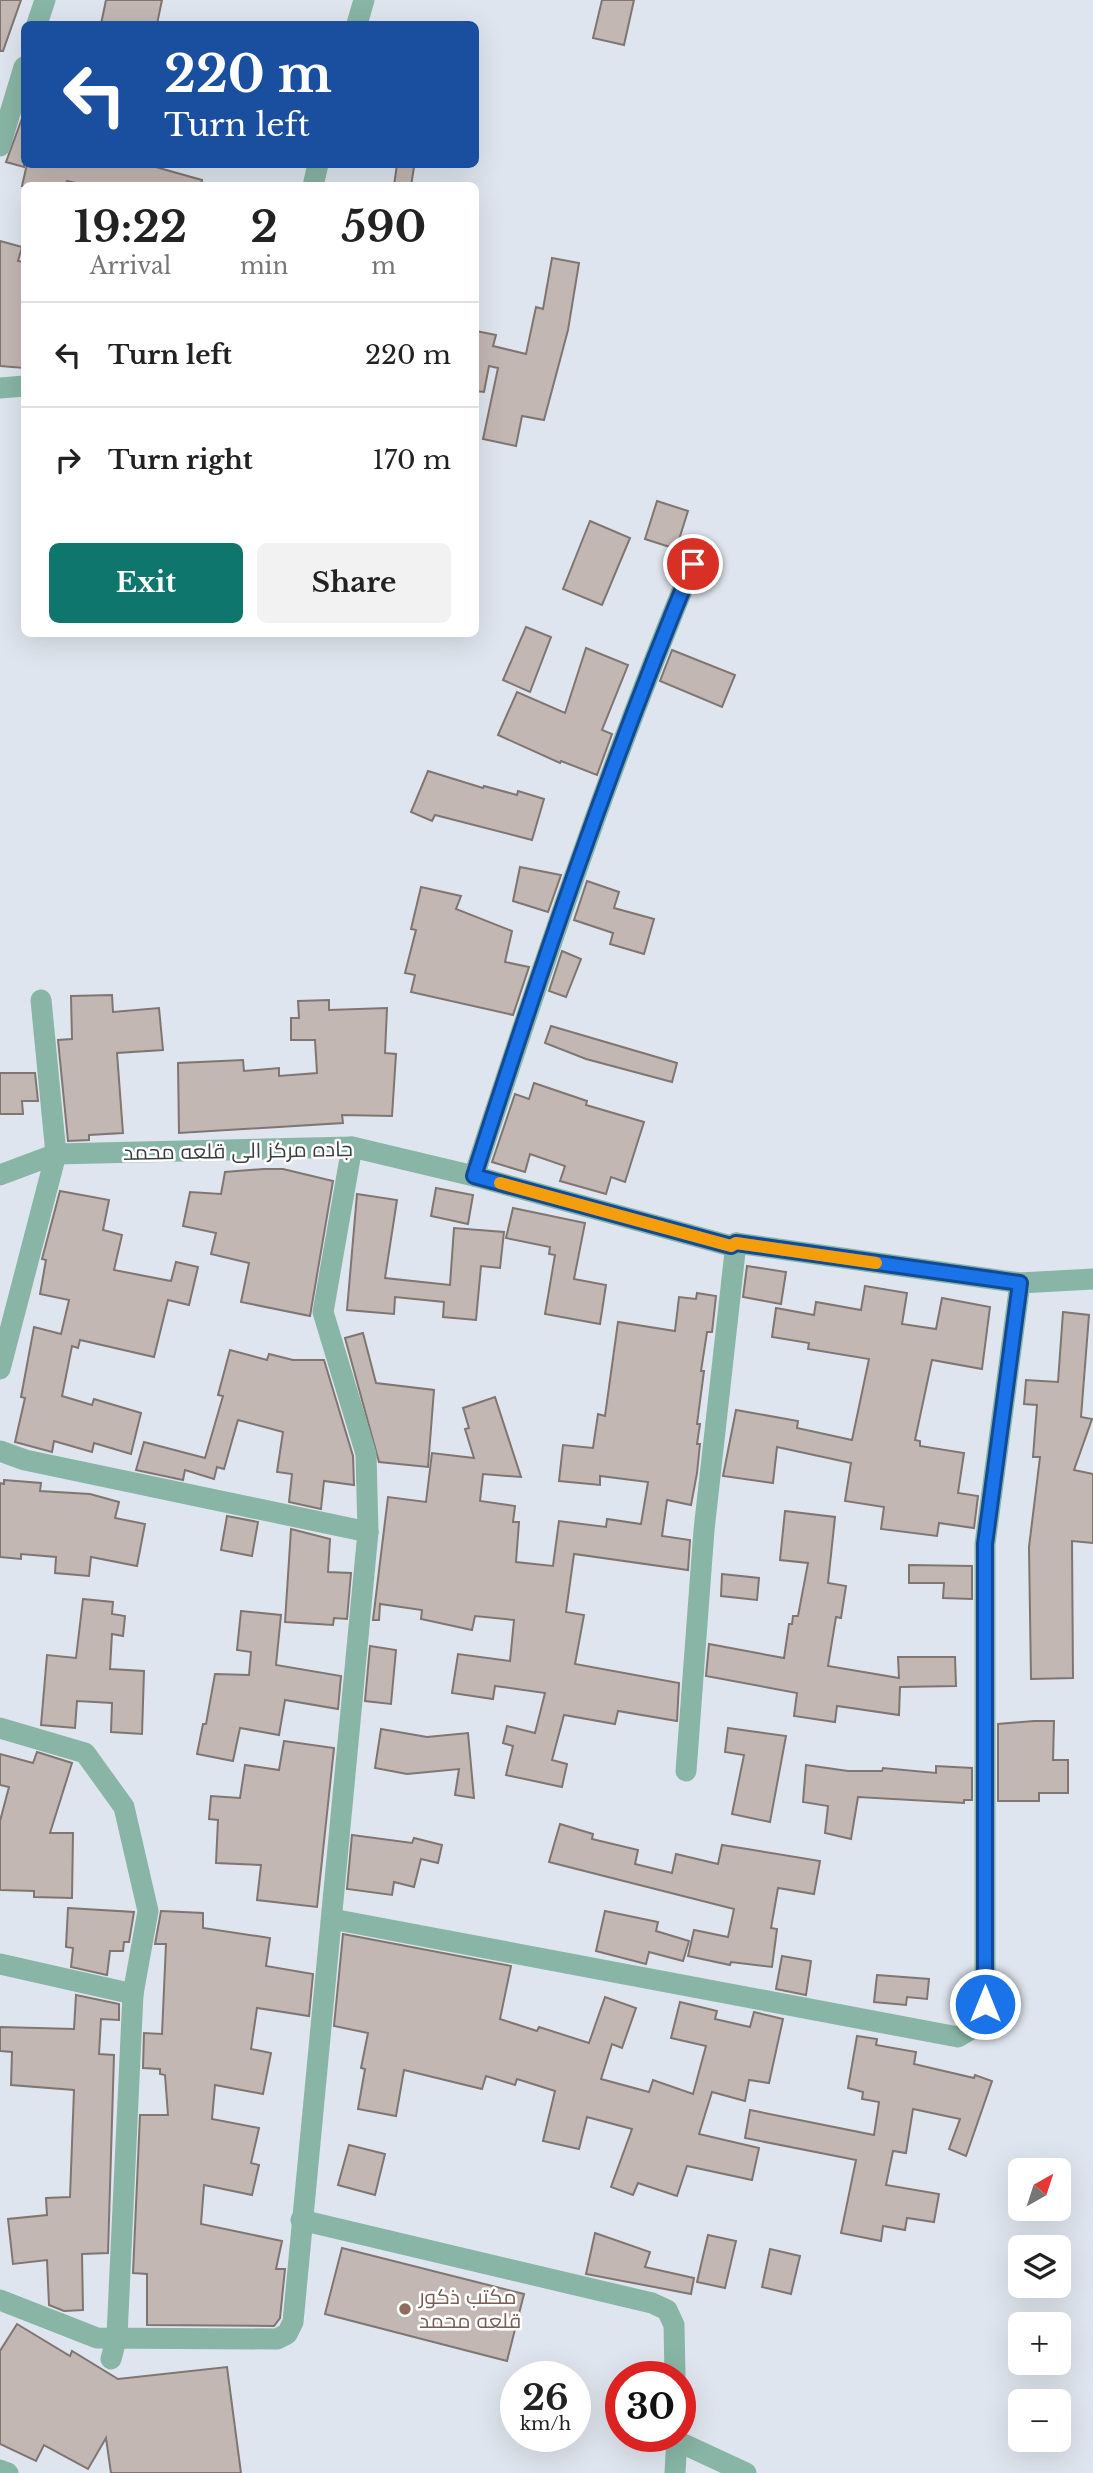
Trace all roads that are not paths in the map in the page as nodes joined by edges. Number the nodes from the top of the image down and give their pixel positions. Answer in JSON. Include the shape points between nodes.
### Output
{"nodes":[{"id":1,"x":45,"y":0,"type":"edge"},
{"id":2,"x":363,"y":0,"type":"edge"},
{"id":3,"x":38,"y":21,"type":"edge"},
{"id":4,"x":358,"y":21,"type":"edge"},
{"id":5,"x":21,"y":77,"type":"edge"},
{"id":6,"x":0,"y":146,"type":"edge"},
{"id":7,"x":21,"y":386,"type":"edge"},
{"id":8,"x":0,"y":387,"type":"edge"},
{"id":9,"x":693,"y":564,"type":"dead end"},
{"id":10,"x":41,"y":1000,"type":"dead end"},
{"id":11,"x":352,"y":1147,"type":"junction"},
{"id":12,"x":55,"y":1154,"type":"junction"},
{"id":13,"x":0,"y":1175,"type":"edge"},
{"id":14,"x":474,"y":1176,"type":"junction"},
{"id":15,"x":736,"y":1243,"type":"junction"},
{"id":16,"x":1093,"y":1279,"type":"edge"},
{"id":17,"x":1020,"y":1283,"type":"junction"},
{"id":18,"x":0,"y":1369,"type":"edge"},
{"id":19,"x":0,"y":1451,"type":"edge"},
{"id":20,"x":368,"y":1532,"type":"junction"},
{"id":21,"x":0,"y":1728,"type":"edge"},
{"id":22,"x":686,"y":1771,"type":"dead end"},
{"id":23,"x":332,"y":1919,"type":"junction"},
{"id":24,"x":0,"y":1964,"type":"edge"},
{"id":25,"x":133,"y":1994,"type":"junction"},
{"id":26,"x":301,"y":2221,"type":"junction"},
{"id":27,"x":0,"y":2300,"type":"edge"},
{"id":28,"x":117,"y":2336,"type":"junction"},
{"id":29,"x":111,"y":2359,"type":"dead end"},
{"id":30,"x":675,"y":2361,"type":"edge"},
{"id":31,"x":696,"y":2448,"type":"edge"},
{"id":32,"x":677,"y":2452,"type":"edge"},
{"id":33,"x":0,"y":2470,"type":"edge"},
{"id":34,"x":8,"y":2473,"type":"edge"},
{"id":35,"x":676,"y":2473,"type":"edge"},
{"id":36,"x":746,"y":2473,"type":"edge"}],
"edges":[{"from":1,"to":3,"type":"street"},
{"from":2,"to":4,"type":"street"},
{"from":5,"to":6,"type":"street"},
{"from":7,"to":8,"type":"street"},
{"from":9,"to":14,"type":"street","via":[[648,673],[534,991]]},
{"from":10,"to":12,"type":"street"},
{"from":11,"to":12,"type":"street","name":"جاده مرکز الی قلعه محمد"},
{"from":11,"to":14,"type":"street","name":"جاده مرکز الی قلعه محمد"},
{"from":11,"to":20,"type":"street","via":[[323,1312],[366,1454]]},
{"from":12,"to":13,"type":"street","name":"جاده مرکز الی قلعه محمد"},
{"from":12,"to":18,"type":"street"},
{"from":14,"to":15,"type":"street","name":"جاده مرکز الی قلعه محمد","via":[[731,1246]]},
{"from":15,"to":17,"type":"street","name":"جاده مرکز الی قلعه محمد"},
{"from":15,"to":22,"type":"street","via":[[704,1530]]},
{"from":16,"to":17,"type":"street","name":"جاده مرکز الی قلعه محمد"},
{"from":17,"to":23,"type":"street","via":[[985,1544],[985,2004],[980,2025],[958,2037]]},
{"from":19,"to":20,"type":"street"},
{"from":20,"to":23,"type":"street"},
{"from":21,"to":25,"type":"street","via":[[85,1753],[124,1807],[148,1911]]},
{"from":23,"to":26,"type":"street"},
{"from":24,"to":25,"type":"street"},
{"from":25,"to":28,"type":"street"},
{"from":26,"to":28,"type":"street","via":[[293,2322],[287,2334],[278,2339]]},
{"from":26,"to":30,"type":"street","via":[[652,2304],[667,2310],[674,2325]]},
{"from":27,"to":28,"type":"street","via":[[97,2338]]},
{"from":28,"to":29,"type":"street"},
{"from":31,"to":36,"type":"street"},
{"from":32,"to":35,"type":"street"},
{"from":33,"to":34,"type":"street"}]}
